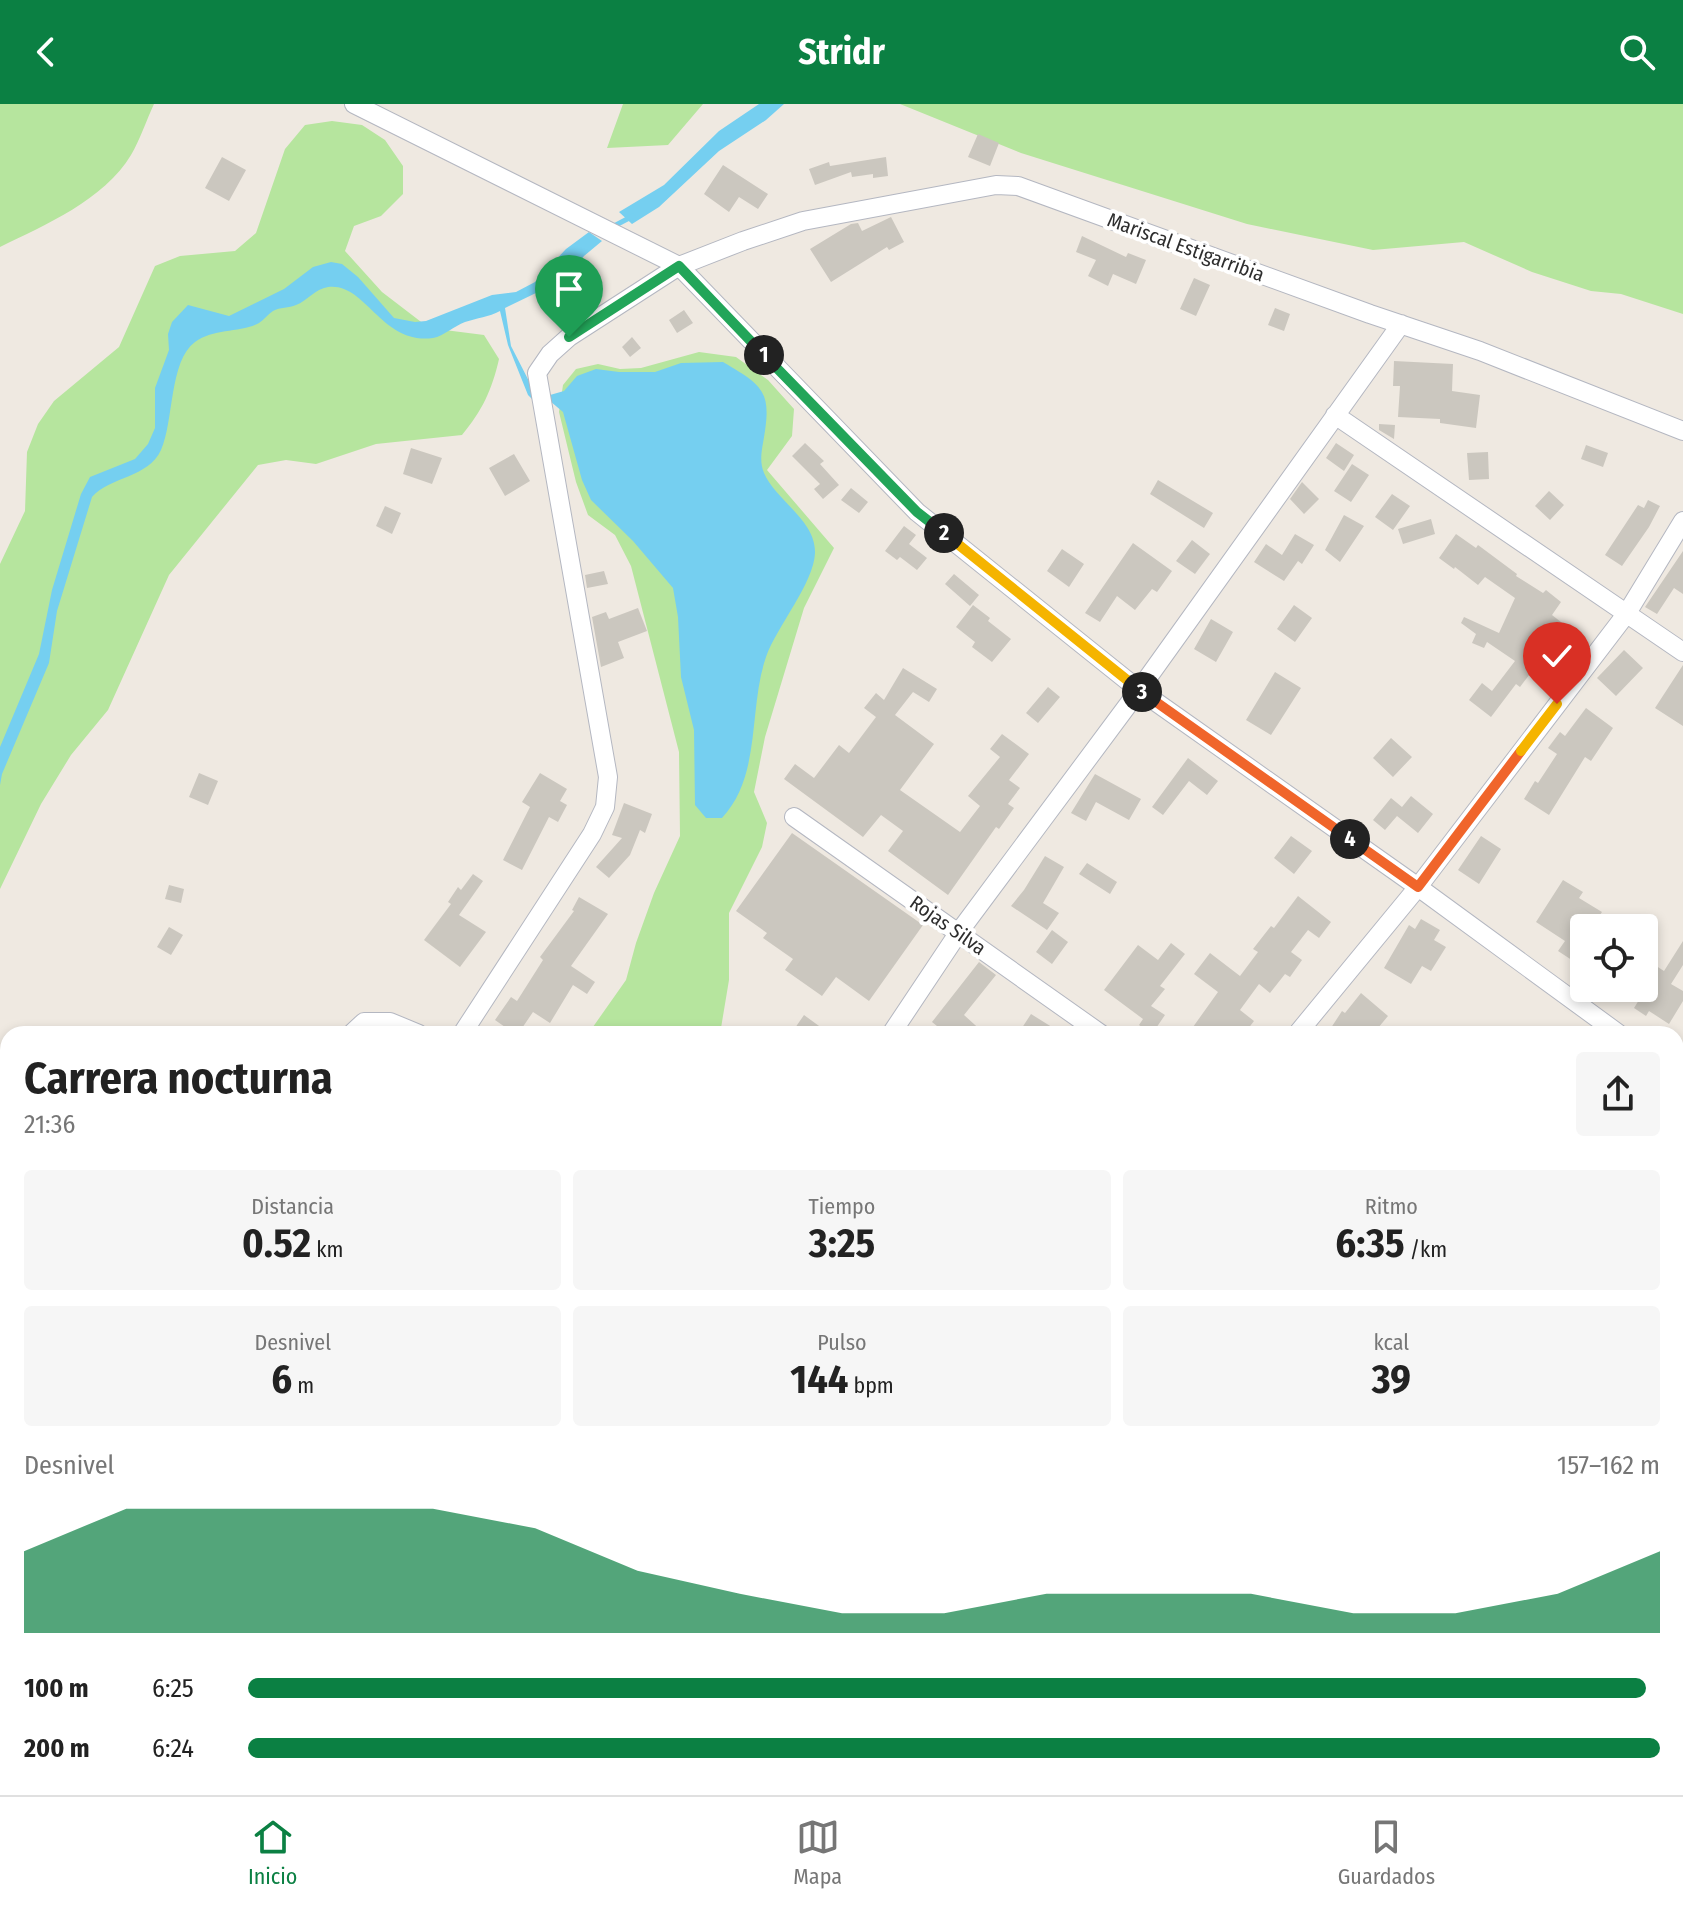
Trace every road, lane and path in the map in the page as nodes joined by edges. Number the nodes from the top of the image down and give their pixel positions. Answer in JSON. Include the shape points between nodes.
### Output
{"nodes":[{"id":1,"x":354,"y":104,"type":"edge"},
{"id":2,"x":679,"y":266,"type":"junction"},
{"id":3,"x":1401,"y":324,"type":"junction"},
{"id":4,"x":1335,"y":415,"type":"junction"},
{"id":5,"x":1683,"y":431,"type":"edge"},
{"id":6,"x":1683,"y":521,"type":"edge"},
{"id":7,"x":1627,"y":613,"type":"junction"},
{"id":8,"x":1683,"y":652,"type":"edge"},
{"id":9,"x":1139,"y":690,"type":"junction"},
{"id":10,"x":794,"y":817,"type":"dead end"},
{"id":11,"x":1418,"y":887,"type":"junction"},
{"id":12,"x":959,"y":932,"type":"junction"},
{"id":13,"x":360,"y":1026,"type":"edge"},
{"id":14,"x":400,"y":1026,"type":"edge"},
{"id":15,"x":467,"y":1026,"type":"edge"},
{"id":16,"x":898,"y":1026,"type":"edge"},
{"id":17,"x":1090,"y":1026,"type":"edge"},
{"id":18,"x":1304,"y":1026,"type":"edge"},
{"id":19,"x":1608,"y":1026,"type":"edge"}],
"edges":[{"from":1,"to":2,"type":"street"},
{"from":2,"to":3,"type":"street","name":"Mariscal Estigarribia","via":[[803,221],[996,185],[1018,186]]},
{"from":2,"to":9,"type":"street","via":[[917,512]]},
{"from":2,"to":15,"type":"street","name":"Mariscal Estigarribia","via":[[569,337],[537,373],[608,777],[605,807]]},
{"from":3,"to":4,"type":"street"},
{"from":3,"to":5,"type":"street","name":"Mariscal Estigarribia"},
{"from":4,"to":7,"type":"street"},
{"from":4,"to":9,"type":"street"},
{"from":6,"to":7,"type":"street"},
{"from":7,"to":8,"type":"street"},
{"from":7,"to":11,"type":"street"},
{"from":9,"to":11,"type":"street"},
{"from":9,"to":12,"type":"street"},
{"from":10,"to":12,"type":"street","name":"Rojas Silva"},
{"from":11,"to":18,"type":"street"},
{"from":11,"to":19,"type":"street"},
{"from":12,"to":16,"type":"street"},
{"from":12,"to":17,"type":"street","name":"Rojas Silva"},
{"from":13,"to":14,"type":"street"}]}
